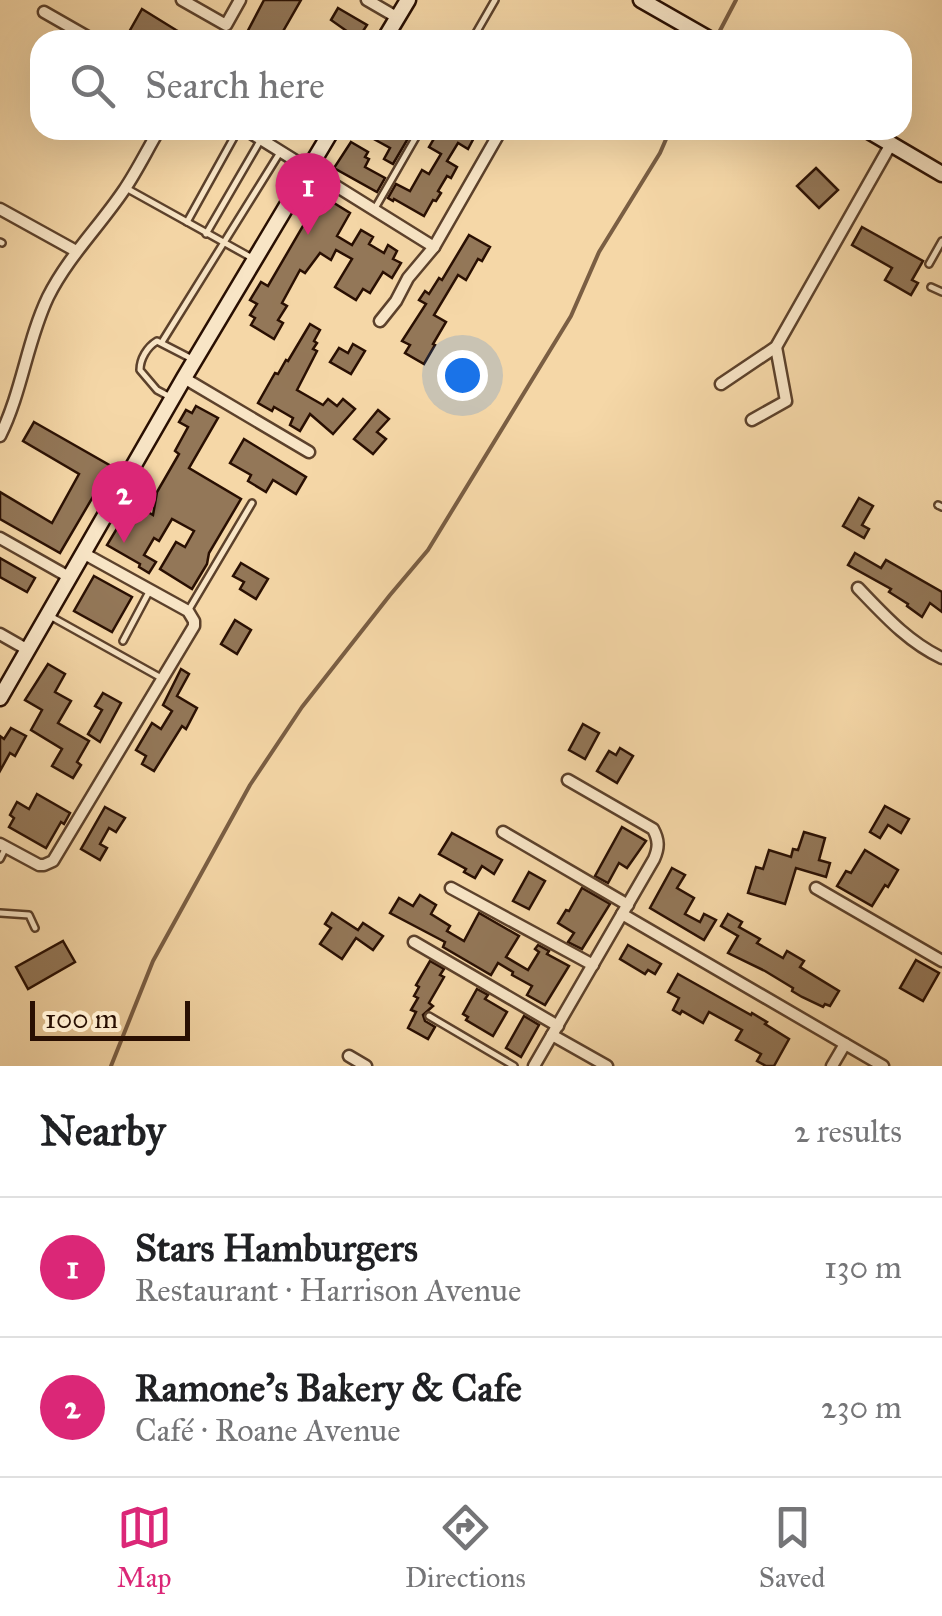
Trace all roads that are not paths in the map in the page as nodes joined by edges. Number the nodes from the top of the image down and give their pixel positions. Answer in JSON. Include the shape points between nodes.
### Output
{"nodes":[{"id":1,"x":182,"y":0,"type":"edge"},
{"id":2,"x":240,"y":0,"type":"edge"},
{"id":3,"x":367,"y":0,"type":"edge"},
{"id":4,"x":408,"y":0,"type":"edge"},
{"id":5,"x":495,"y":0,"type":"edge"},
{"id":6,"x":642,"y":0,"type":"edge"},
{"id":7,"x":44,"y":12,"type":"dead end"},
{"id":8,"x":398,"y":18,"type":"junction"},
{"id":9,"x":75,"y":30,"type":"edge"},
{"id":10,"x":390,"y":30,"type":"edge"},
{"id":11,"x":478,"y":30,"type":"edge"},
{"id":12,"x":694,"y":30,"type":"edge"},
{"id":13,"x":152,"y":140,"type":"edge"},
{"id":14,"x":232,"y":140,"type":"edge"},
{"id":15,"x":260,"y":140,"type":"edge"},
{"id":16,"x":263,"y":140,"type":"edge"},
{"id":17,"x":326,"y":140,"type":"edge"},
{"id":18,"x":414,"y":140,"type":"edge"},
{"id":19,"x":495,"y":140,"type":"edge"},
{"id":20,"x":885,"y":140,"type":"edge"},
{"id":21,"x":892,"y":144,"type":"junction"},
{"id":22,"x":281,"y":151,"type":"junction"},
{"id":23,"x":309,"y":168,"type":"junction"},
{"id":24,"x":942,"y":174,"type":"edge"},
{"id":25,"x":126,"y":188,"type":"junction"},
{"id":26,"x":0,"y":209,"type":"edge"},
{"id":27,"x":374,"y":210,"type":"junction"},
{"id":28,"x":187,"y":222,"type":"junction"},
{"id":29,"x":206,"y":234,"type":"junction"},
{"id":30,"x":942,"y":241,"type":"edge"},
{"id":31,"x":224,"y":244,"type":"junction"},
{"id":32,"x":434,"y":247,"type":"junction"},
{"id":33,"x":76,"y":251,"type":"junction"},
{"id":34,"x":254,"y":260,"type":"junction"},
{"id":35,"x":929,"y":264,"type":"dead end"},
{"id":36,"x":931,"y":287,"type":"dead end"},
{"id":37,"x":942,"y":292,"type":"edge"},
{"id":38,"x":380,"y":321,"type":"dead end"},
{"id":39,"x":162,"y":342,"type":"junction"},
{"id":40,"x":776,"y":348,"type":"junction"},
{"id":41,"x":194,"y":360,"type":"junction"},
{"id":42,"x":184,"y":378,"type":"junction"},
{"id":43,"x":720,"y":384,"type":"dead end"},
{"id":44,"x":172,"y":398,"type":"junction"},
{"id":45,"x":752,"y":420,"type":"dead end"},
{"id":46,"x":0,"y":436,"type":"edge"},
{"id":47,"x":309,"y":452,"type":"dead end"},
{"id":48,"x":252,"y":503,"type":"dead end"},
{"id":49,"x":0,"y":538,"type":"edge"},
{"id":50,"x":83,"y":553,"type":"junction"},
{"id":51,"x":69,"y":578,"type":"junction"},
{"id":52,"x":858,"y":588,"type":"dead end"},
{"id":53,"x":150,"y":590,"type":"junction"},
{"id":54,"x":191,"y":614,"type":"junction"},
{"id":55,"x":47,"y":615,"type":"junction"},
{"id":56,"x":0,"y":634,"type":"edge"},
{"id":57,"x":123,"y":640,"type":"dead end"},
{"id":58,"x":28,"y":650,"type":"junction"},
{"id":59,"x":942,"y":658,"type":"edge"},
{"id":60,"x":164,"y":680,"type":"junction"},
{"id":61,"x":0,"y":698,"type":"edge"},
{"id":62,"x":568,"y":780,"type":"dead end"},
{"id":63,"x":504,"y":832,"type":"dead end"},
{"id":64,"x":3,"y":846,"type":"edge"},
{"id":65,"x":0,"y":859,"type":"edge"},
{"id":66,"x":451,"y":888,"type":"dead end"},
{"id":67,"x":816,"y":888,"type":"dead end"},
{"id":68,"x":625,"y":909,"type":"junction"},
{"id":69,"x":0,"y":913,"type":"edge"},
{"id":70,"x":35,"y":928,"type":"dead end"},
{"id":71,"x":414,"y":942,"type":"dead end"},
{"id":72,"x":942,"y":961,"type":"edge"},
{"id":73,"x":593,"y":965,"type":"junction"},
{"id":74,"x":428,"y":1016,"type":"dead end"},
{"id":75,"x":555,"y":1030,"type":"junction"},
{"id":76,"x":845,"y":1044,"type":"junction"},
{"id":77,"x":349,"y":1056,"type":"dead end"},
{"id":78,"x":366,"y":1066,"type":"edge"},
{"id":79,"x":514,"y":1066,"type":"edge"},
{"id":80,"x":534,"y":1066,"type":"edge"},
{"id":81,"x":607,"y":1066,"type":"edge"},
{"id":82,"x":832,"y":1066,"type":"edge"},
{"id":83,"x":883,"y":1066,"type":"edge"}],
"edges":[{"from":1,"to":2,"type":"street","via":[[226,25]]},
{"from":3,"to":8,"type":"street"},
{"from":4,"to":8,"type":"main road"},
{"from":5,"to":11,"type":"lane"},
{"from":6,"to":12,"type":"main road"},
{"from":7,"to":9,"type":"street"},
{"from":8,"to":10,"type":"main road"},
{"from":13,"to":25,"type":"street"},
{"from":14,"to":28,"type":"lane"},
{"from":15,"to":29,"type":"lane"},
{"from":16,"to":22,"type":"street"},
{"from":17,"to":23,"type":"main road"},
{"from":18,"to":27,"type":"lane"},
{"from":19,"to":32,"type":"street"},
{"from":20,"to":21,"type":"main road"},
{"from":21,"to":24,"type":"main road"},
{"from":21,"to":40,"type":"street"},
{"from":22,"to":23,"type":"street"},
{"from":22,"to":31,"type":"lane"},
{"from":23,"to":27,"type":"street"},
{"from":23,"to":34,"type":"main road"},
{"from":25,"to":28,"type":"lane"},
{"from":25,"to":33,"type":"street"},
{"from":26,"to":33,"type":"street"},
{"from":27,"to":32,"type":"street"},
{"from":28,"to":29,"type":"lane"},
{"from":29,"to":31,"type":"lane"},
{"from":30,"to":35,"type":"lane"},
{"from":31,"to":34,"type":"lane"},
{"from":31,"to":39,"type":"lane"},
{"from":32,"to":38,"type":"street"},
{"from":33,"to":46,"type":"street","via":[[42,312]]},
{"from":34,"to":41,"type":"main road"},
{"from":36,"to":37,"type":"lane"},
{"from":39,"to":41,"type":"lane"},
{"from":39,"to":44,"type":"lane","via":[[152,344],[140,370]]},
{"from":40,"to":43,"type":"street"},
{"from":40,"to":45,"type":"street","via":[[786,401]]},
{"from":41,"to":42,"type":"main road"},
{"from":42,"to":44,"type":"main road"},
{"from":42,"to":47,"type":"street"},
{"from":44,"to":50,"type":"main road"},
{"from":48,"to":54,"type":"lane"},
{"from":49,"to":51,"type":"street"},
{"from":50,"to":51,"type":"main road"},
{"from":50,"to":53,"type":"street"},
{"from":51,"to":55,"type":"main road"},
{"from":52,"to":59,"type":"street","via":[[905,635]]},
{"from":53,"to":54,"type":"street"},
{"from":53,"to":57,"type":"lane"},
{"from":54,"to":60,"type":"street","via":[[194,626]]},
{"from":55,"to":58,"type":"main road"},
{"from":55,"to":60,"type":"lane"},
{"from":56,"to":58,"type":"street"},
{"from":58,"to":61,"type":"main road"},
{"from":60,"to":64,"type":"street","via":[[52,860],[39,865]]},
{"from":62,"to":68,"type":"street","via":[[658,838]]},
{"from":63,"to":68,"type":"street"},
{"from":64,"to":65,"type":"lane"},
{"from":66,"to":73,"type":"street"},
{"from":67,"to":72,"type":"street"},
{"from":68,"to":73,"type":"street"},
{"from":68,"to":76,"type":"street"},
{"from":69,"to":70,"type":"lane","via":[[28,915]]},
{"from":71,"to":75,"type":"street"},
{"from":73,"to":75,"type":"street"},
{"from":74,"to":79,"type":"lane"},
{"from":75,"to":80,"type":"street"},
{"from":75,"to":81,"type":"street"},
{"from":76,"to":82,"type":"street"},
{"from":76,"to":83,"type":"street"},
{"from":77,"to":78,"type":"street"}]}
